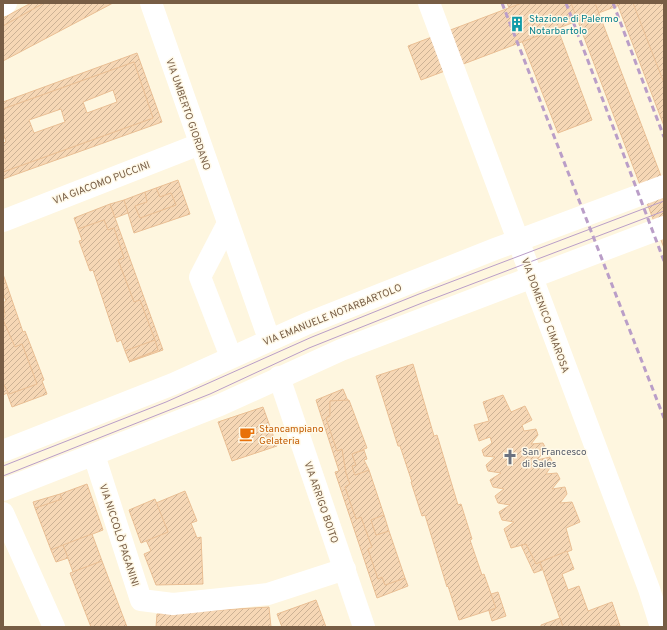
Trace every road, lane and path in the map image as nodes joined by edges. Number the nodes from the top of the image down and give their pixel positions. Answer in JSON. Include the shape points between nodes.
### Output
{"nodes":[{"id":1,"x":6,"y":3,"type":"edge"},
{"id":2,"x":151,"y":3,"type":"edge"},
{"id":3,"x":429,"y":3,"type":"edge"},
{"id":4,"x":3,"y":4,"type":"edge"},
{"id":5,"x":200,"y":144,"type":"junction"},
{"id":6,"x":664,"y":186,"type":"edge"},
{"id":7,"x":3,"y":221,"type":"edge"},
{"id":8,"x":228,"y":225,"type":"junction"},
{"id":9,"x":664,"y":227,"type":"edge"},
{"id":10,"x":269,"y":339,"type":"junction"},
{"id":11,"x":231,"y":357,"type":"junction"},
{"id":12,"x":279,"y":378,"type":"junction"},
{"id":13,"x":3,"y":451,"type":"edge"},
{"id":14,"x":94,"y":455,"type":"junction"},
{"id":15,"x":3,"y":490,"type":"edge"},
{"id":16,"x":3,"y":513,"type":"edge"},
{"id":17,"x":345,"y":570,"type":"junction"},
{"id":18,"x":54,"y":627,"type":"edge"},
{"id":19,"x":364,"y":627,"type":"edge"},
{"id":20,"x":661,"y":627,"type":"edge"}],
"edges":[{"from":1,"to":4,"type":"street"},
{"from":2,"to":5,"type":"street","name":"VIA UMBERTO GIORDANO"},
{"from":3,"to":20,"type":"street","name":"VIA DOMENICO CIMAROSA"},
{"from":5,"to":7,"type":"street","name":"VIA GIACOMO PUCCINI"},
{"from":5,"to":8,"type":"street","name":"VIA UMBERTO GIORDANO"},
{"from":6,"to":10,"type":"street","name":"VIA EMANUELE NOTARBARTOLO","via":[[495,249]]},
{"from":8,"to":10,"type":"street","name":"VIA UMBERTO GIORDANO"},
{"from":8,"to":11,"type":"street","via":[[200,277]]},
{"from":9,"to":12,"type":"street","via":[[341,350]]},
{"from":10,"to":11,"type":"street","name":"VIA EMANUELE NOTARBARTOLO"},
{"from":11,"to":13,"type":"street","name":"VIA EMANUELE NOTARBARTOLO","via":[[173,384]]},
{"from":12,"to":14,"type":"street","via":[[220,405]]},
{"from":12,"to":17,"type":"street","name":"VIA ARRIGO BOITO"},
{"from":14,"to":15,"type":"street"},
{"from":14,"to":17,"type":"street","name":"VIA NICCOLÒ PAGANINI","via":[[141,600],[173,604],[268,594]]},
{"from":16,"to":18,"type":"street"},
{"from":17,"to":19,"type":"street","name":"VIA ARRIGO BOITO"}]}
